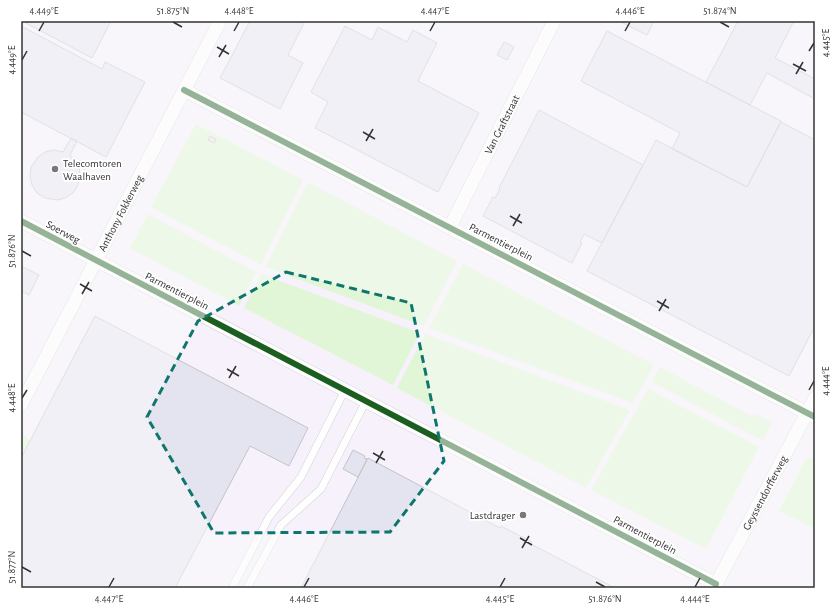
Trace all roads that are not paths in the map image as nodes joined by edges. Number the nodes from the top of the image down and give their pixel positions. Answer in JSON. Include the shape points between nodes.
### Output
{"nodes":[{"id":1,"x":220,"y":21,"type":"edge"},
{"id":2,"x":554,"y":21,"type":"edge"},
{"id":3,"x":184,"y":90,"type":"junction"},
{"id":4,"x":21,"y":221,"type":"edge"},
{"id":5,"x":450,"y":228,"type":"junction"},
{"id":6,"x":96,"y":260,"type":"junction"},
{"id":7,"x":345,"y":390,"type":"junction"},
{"id":8,"x":815,"y":398,"type":"edge"},
{"id":9,"x":366,"y":401,"type":"junction"},
{"id":10,"x":21,"y":405,"type":"edge"},
{"id":11,"x":811,"y":414,"type":"edge"},
{"id":12,"x":715,"y":586,"type":"edge"},
{"id":13,"x":232,"y":588,"type":"edge"},
{"id":14,"x":247,"y":588,"type":"edge"}],
"edges":[{"from":1,"to":3,"type":"street","name":"Anthony Fokkerweg"},
{"from":2,"to":5,"type":"street","name":"Van Graftstraat"},
{"from":3,"to":5,"type":"street","name":"Parmentierplein"},
{"from":3,"to":6,"type":"street","name":"Anthony Fokkerweg"},
{"from":4,"to":6,"type":"street","name":"Soerweg"},
{"from":5,"to":11,"type":"street","name":"Parmentierplein"},
{"from":6,"to":7,"type":"street","name":"Parmentierplein"},
{"from":6,"to":10,"type":"street","name":"Anthony Fokkerweg"},
{"from":7,"to":9,"type":"street","name":"Parmentierplein"},
{"from":7,"to":13,"type":"lane","via":[[301,477],[269,517]]},
{"from":8,"to":11,"type":"street","name":"Geyssendorfferweg"},
{"from":9,"to":12,"type":"street","name":"Parmentierplein"},
{"from":9,"to":14,"type":"lane","via":[[321,489],[281,525]]},
{"from":11,"to":12,"type":"street","name":"Geyssendorfferweg"}]}
